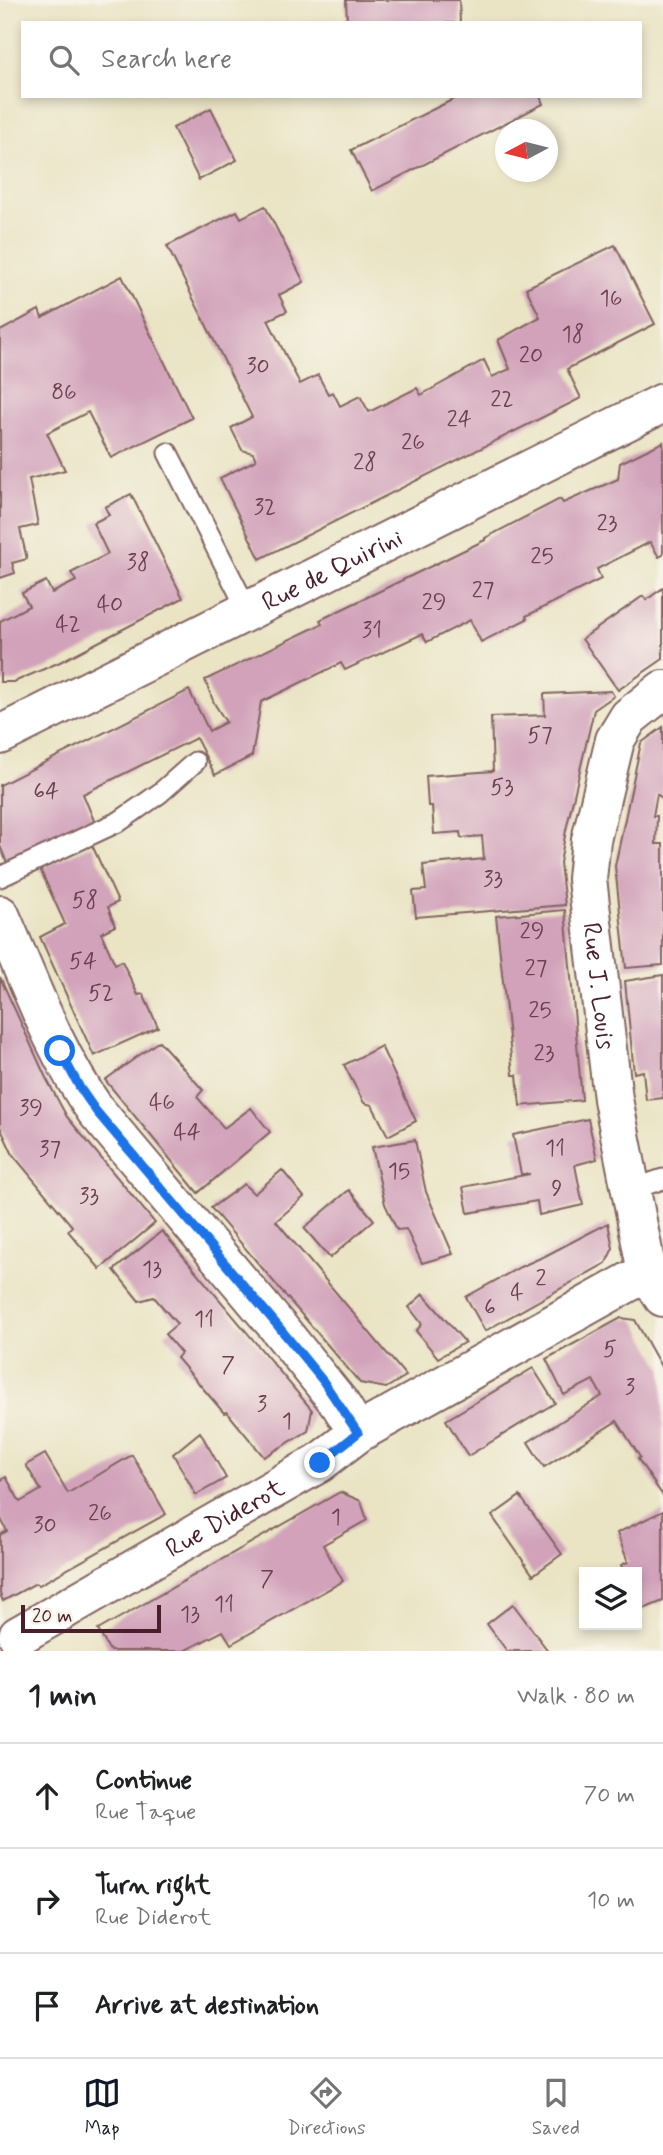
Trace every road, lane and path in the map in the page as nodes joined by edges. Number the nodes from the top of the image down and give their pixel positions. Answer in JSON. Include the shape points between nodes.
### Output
{"nodes":[{"id":1,"x":663,"y":403,"type":"edge"},
{"id":2,"x":168,"y":453,"type":"dead end"},
{"id":3,"x":248,"y":611,"type":"junction"},
{"id":4,"x":663,"y":690,"type":"edge"},
{"id":5,"x":0,"y":735,"type":"edge"},
{"id":6,"x":195,"y":762,"type":"dead end"},
{"id":7,"x":0,"y":877,"type":"edge"},
{"id":8,"x":0,"y":915,"type":"edge"},
{"id":9,"x":647,"y":1184,"type":"edge"},
{"id":10,"x":655,"y":1285,"type":"edge"},
{"id":11,"x":358,"y":1433,"type":"junction"},
{"id":12,"x":18,"y":1636,"type":"dead end"}],
"edges":[{"from":1,"to":3,"type":"street","name":"Rue de Quirini"},
{"from":2,"to":3,"type":"lane"},
{"from":3,"to":5,"type":"street","name":"Rue de Quirini"},
{"from":4,"to":9,"type":"street","name":"Rue J. Louis","via":[[629,717],[615,740],[591,839],[587,879],[613,1099]]},
{"from":6,"to":7,"type":"lane","via":[[120,821]]},
{"from":8,"to":11,"type":"street","via":[[80,1088],[293,1345]]},
{"from":9,"to":10,"type":"street","name":"Rue J. Louis"},
{"from":10,"to":11,"type":"street","name":"Rue Diderot"},
{"from":11,"to":12,"type":"street","name":"Rue Diderot","via":[[320,1463]]}]}
